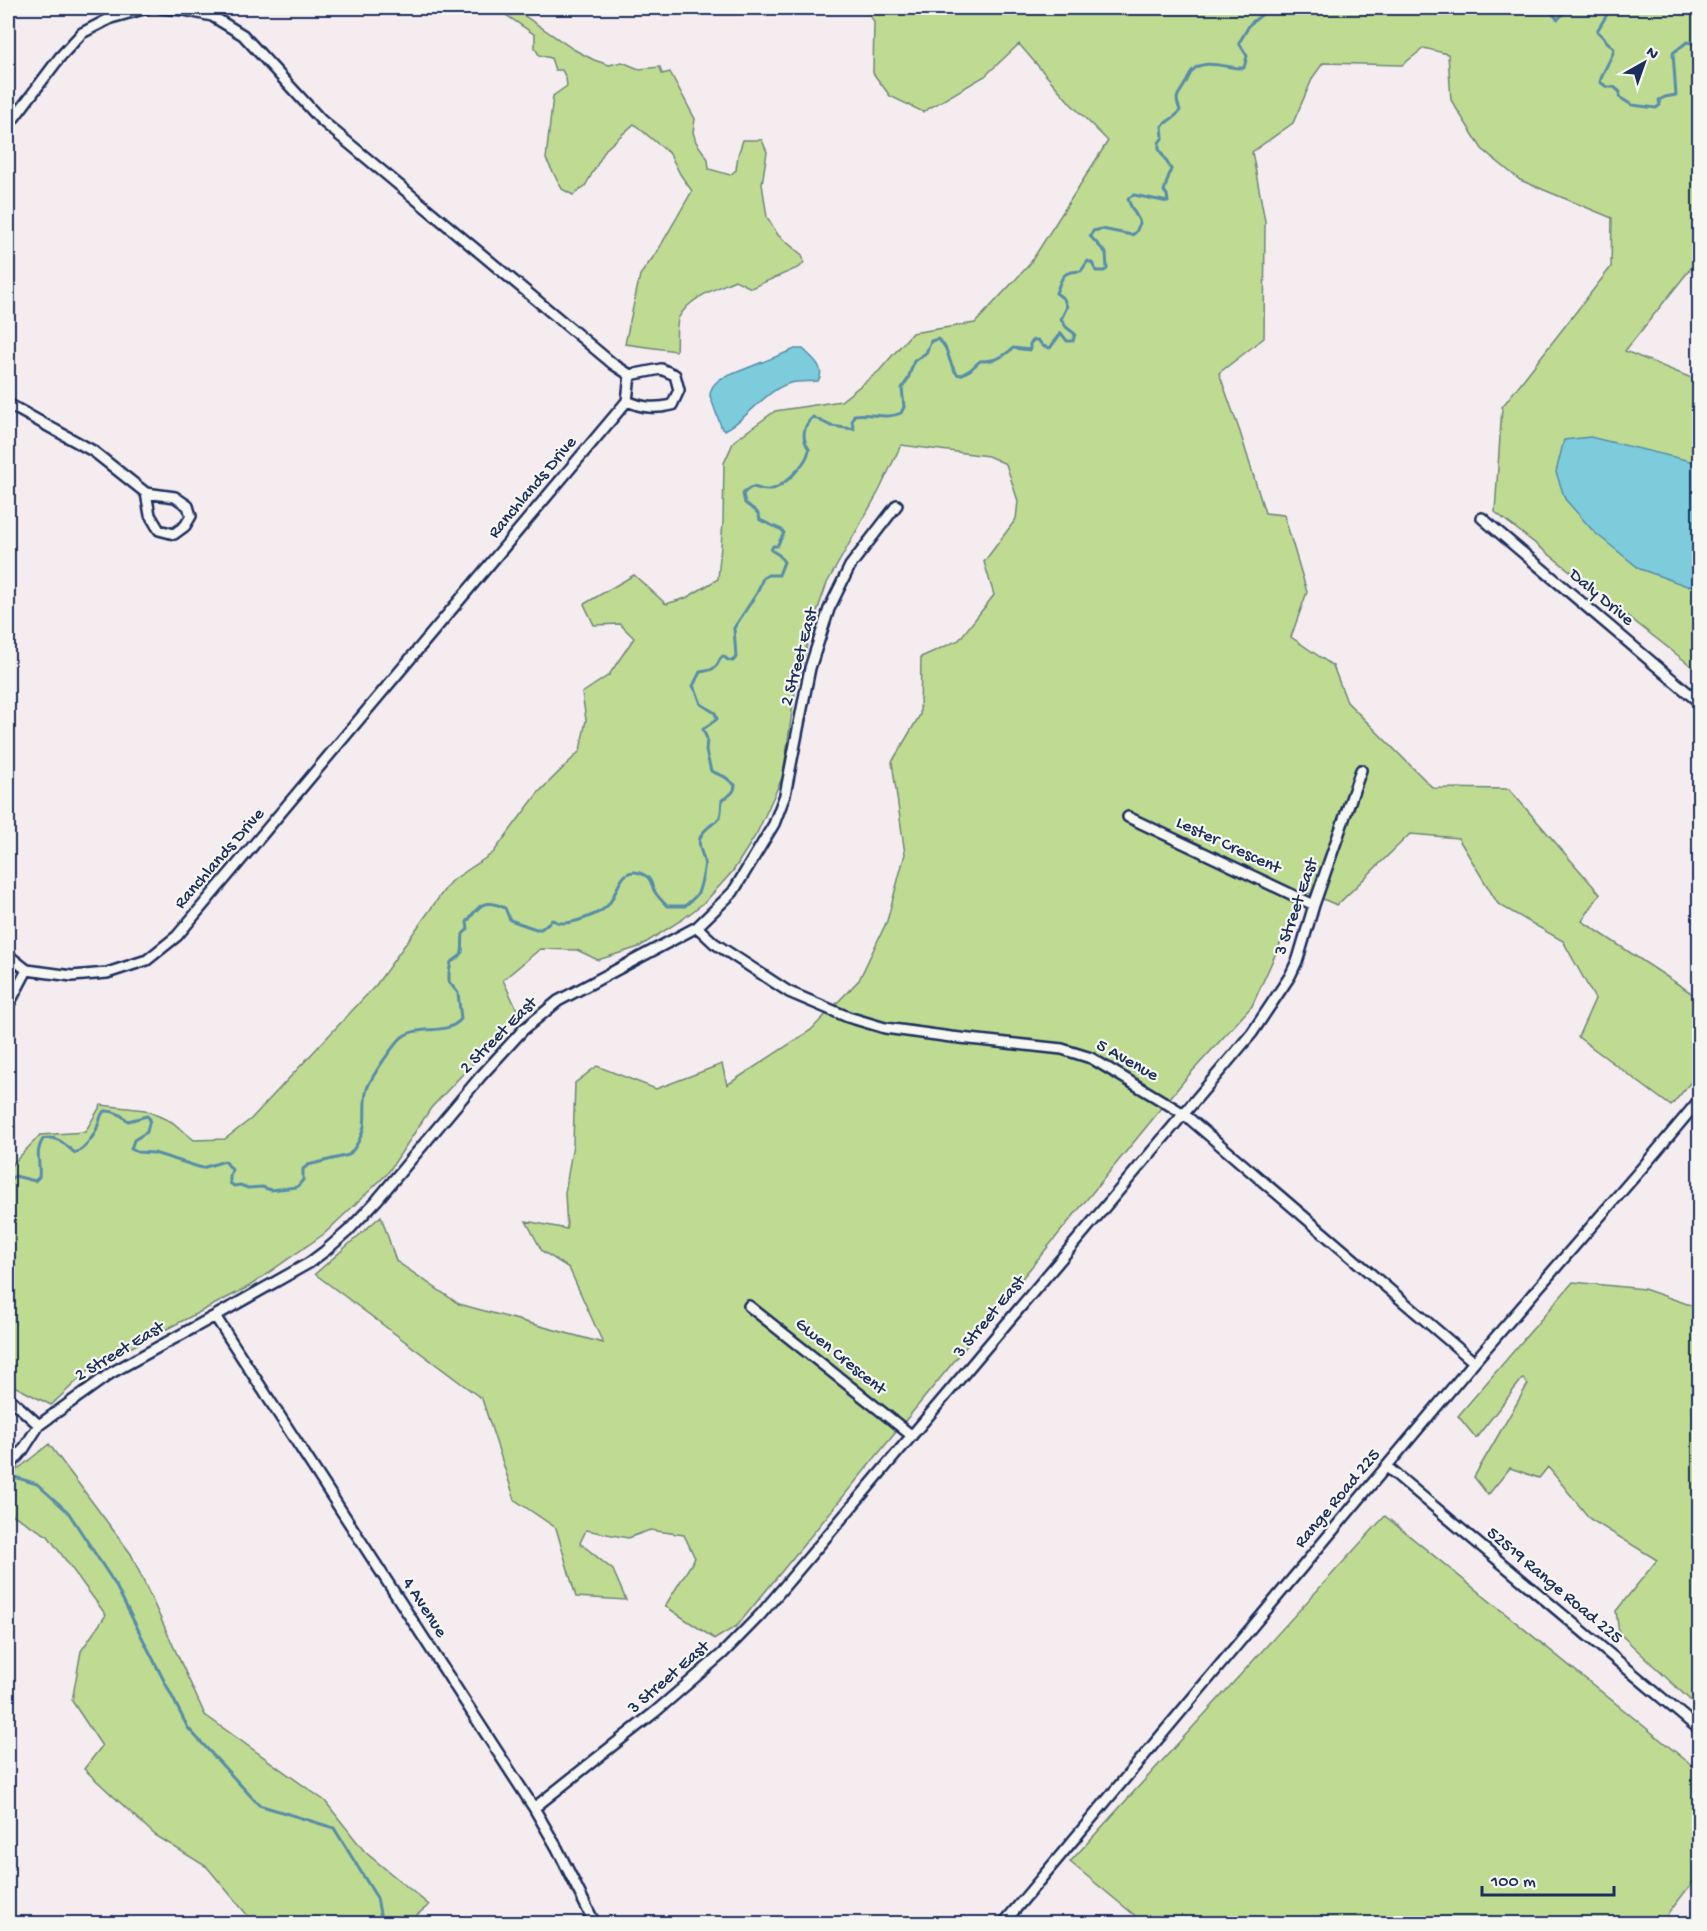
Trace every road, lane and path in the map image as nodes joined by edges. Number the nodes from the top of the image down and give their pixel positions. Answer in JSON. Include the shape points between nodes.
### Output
{"nodes":[{"id":1,"x":147,"y":8,"type":"edge"},
{"id":2,"x":161,"y":8,"type":"edge"},
{"id":3,"x":8,"y":126,"type":"edge"},
{"id":4,"x":630,"y":375,"type":"junction"},
{"id":5,"x":627,"y":400,"type":"junction"},
{"id":6,"x":8,"y":404,"type":"edge"},
{"id":7,"x":146,"y":493,"type":"junction"},
{"id":8,"x":897,"y":505,"type":"dead end"},
{"id":9,"x":1482,"y":518,"type":"dead end"},
{"id":10,"x":1700,"y":703,"type":"edge"},
{"id":11,"x":1362,"y":770,"type":"dead end"},
{"id":12,"x":1128,"y":817,"type":"dead end"},
{"id":13,"x":1314,"y":904,"type":"junction"},
{"id":14,"x":697,"y":927,"type":"junction"},
{"id":15,"x":8,"y":955,"type":"edge"},
{"id":16,"x":27,"y":970,"type":"junction"},
{"id":17,"x":8,"y":1006,"type":"edge"},
{"id":18,"x":1700,"y":1099,"type":"edge"},
{"id":19,"x":1184,"y":1114,"type":"junction"},
{"id":20,"x":749,"y":1306,"type":"dead end"},
{"id":21,"x":215,"y":1317,"type":"junction"},
{"id":22,"x":1474,"y":1362,"type":"junction"},
{"id":23,"x":8,"y":1397,"type":"edge"},
{"id":24,"x":39,"y":1425,"type":"junction"},
{"id":25,"x":911,"y":1435,"type":"junction"},
{"id":26,"x":1387,"y":1467,"type":"junction"},
{"id":27,"x":8,"y":1468,"type":"edge"},
{"id":28,"x":1700,"y":1730,"type":"edge"},
{"id":29,"x":534,"y":1808,"type":"junction"},
{"id":30,"x":595,"y":1923,"type":"edge"},
{"id":31,"x":1003,"y":1923,"type":"edge"}],
"edges":[{"from":1,"to":3,"type":"street","via":[[111,18],[82,33]]},
{"from":2,"to":4,"type":"street","via":[[213,16],[243,35],[321,120]]},
{"from":4,"to":5,"type":"street"},
{"from":4,"to":5,"type":"street","via":[[661,369],[675,375],[679,390],[672,405],[655,409]]},
{"from":5,"to":16,"type":"street","name":"Ranchlands Drive","via":[[177,936],[147,960],[107,973],[72,976]]},
{"from":6,"to":7,"type":"street","via":[[93,452]]},
{"from":7,"to":7,"type":"street","via":[[150,515],[159,530],[174,534],[185,526],[191,516],[188,506],[175,497]]},
{"from":8,"to":14,"type":"street","name":"2 Street East","via":[[850,566],[829,609],[810,668],[785,795],[774,825],[733,892]]},
{"from":9,"to":10,"type":"street","name":"Daly Drive"},
{"from":11,"to":13,"type":"street","name":"3 Street East"},
{"from":12,"to":13,"type":"street","name":"Lester Crescent"},
{"from":13,"to":19,"type":"street","name":"3 Street East","via":[[1290,976],[1252,1033]]},
{"from":14,"to":19,"type":"street","name":"5 Avenue","via":[[714,944],[789,992],[848,1017],[885,1028],[1062,1048],[1091,1058]]},
{"from":14,"to":21,"type":"street","name":"2 Street East","via":[[558,1001],[486,1069],[348,1231],[309,1263]]},
{"from":15,"to":16,"type":"street"},
{"from":16,"to":17,"type":"street"},
{"from":18,"to":22,"type":"street","name":"Range Road 225"},
{"from":19,"to":22,"type":"street","name":"5 Avenue"},
{"from":19,"to":25,"type":"street","name":"3 Street East"},
{"from":20,"to":25,"type":"street","name":"Gwen Crescent"},
{"from":21,"to":24,"type":"street","name":"2 Street East","via":[[111,1373]]},
{"from":21,"to":29,"type":"street","name":"4 Avenue"},
{"from":22,"to":26,"type":"street","name":"Range Road 225"},
{"from":23,"to":24,"type":"street"},
{"from":24,"to":27,"type":"street","name":"2 Street East"},
{"from":25,"to":29,"type":"street","name":"3 Street East","via":[[761,1614],[722,1654],[656,1712]]},
{"from":26,"to":28,"type":"street","name":"52519 Range Road 225"},
{"from":26,"to":31,"type":"street","name":"Range Road 225"},
{"from":29,"to":30,"type":"street","name":"4 Avenue"}]}
